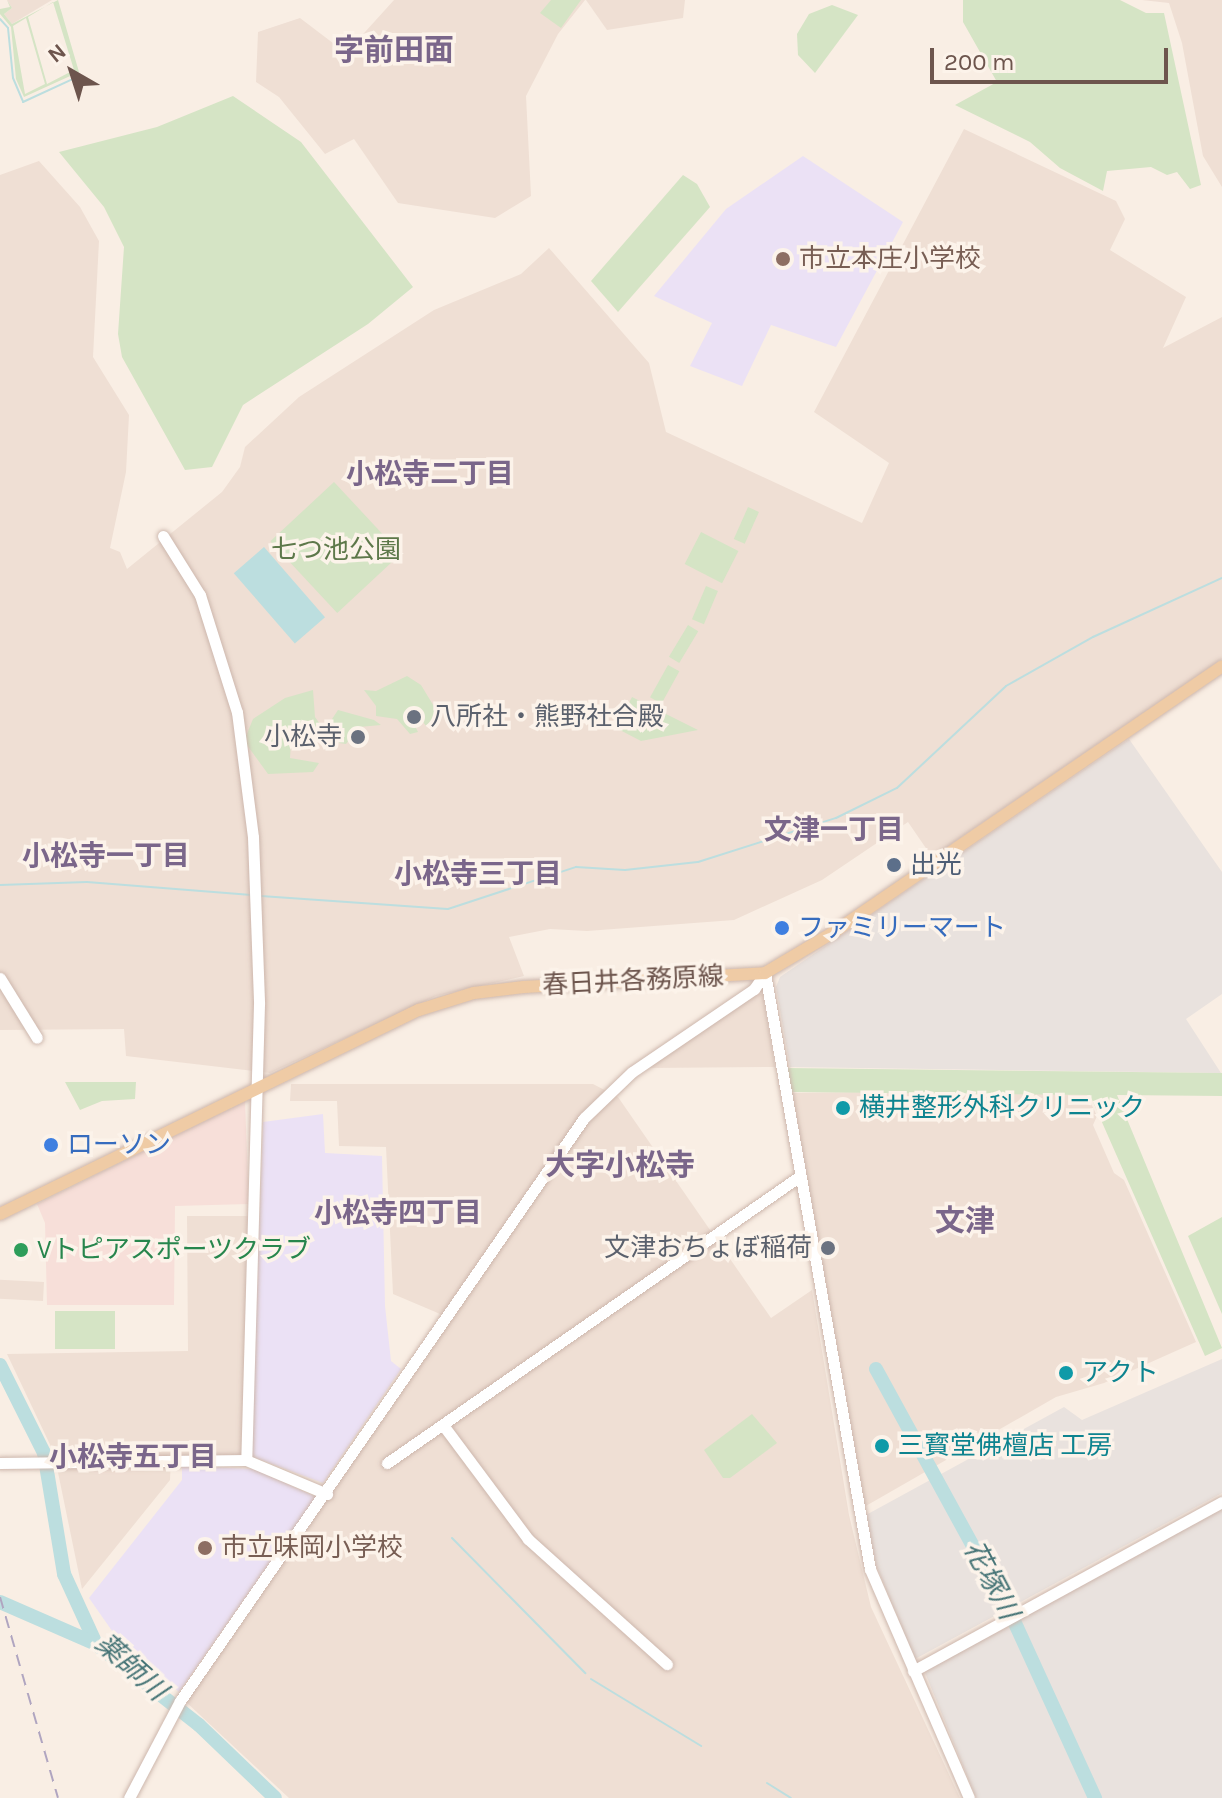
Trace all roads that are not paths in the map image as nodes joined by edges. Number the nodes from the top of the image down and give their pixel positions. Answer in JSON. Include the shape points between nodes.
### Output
{"nodes":[{"id":1,"x":163,"y":536,"type":"dead end"},
{"id":2,"x":1222,"y":666,"type":"edge"},
{"id":3,"x":765,"y":973,"type":"junction"},
{"id":4,"x":0,"y":978,"type":"edge"},
{"id":5,"x":37,"y":1038,"type":"dead end"},
{"id":6,"x":255,"y":1089,"type":"junction"},
{"id":7,"x":800,"y":1176,"type":"junction"},
{"id":8,"x":0,"y":1214,"type":"edge"},
{"id":9,"x":443,"y":1425,"type":"junction"},
{"id":10,"x":246,"y":1460,"type":"junction"},
{"id":11,"x":0,"y":1463,"type":"edge"},
{"id":12,"x":387,"y":1463,"type":"dead end"},
{"id":13,"x":327,"y":1494,"type":"junction"},
{"id":14,"x":1222,"y":1502,"type":"edge"},
{"id":15,"x":667,"y":1664,"type":"dead end"},
{"id":16,"x":913,"y":1671,"type":"junction"},
{"id":17,"x":129,"y":1798,"type":"edge"},
{"id":18,"x":969,"y":1798,"type":"edge"}],
"edges":[{"from":1,"to":6,"type":"street","via":[[200,595],[237,712],[253,837],[259,953]]},
{"from":2,"to":3,"type":"main road","name":"春日井各務原線","via":[[834,932]]},
{"from":3,"to":6,"type":"main road","name":"春日井各務原線","via":[[474,993],[419,1010]]},
{"from":3,"to":7,"type":"street"},
{"from":3,"to":13,"type":"street","via":[[754,989],[632,1072],[584,1118]]},
{"from":4,"to":5,"type":"street"},
{"from":6,"to":8,"type":"main road","name":"春日井各務原線"},
{"from":6,"to":10,"type":"street"},
{"from":7,"to":9,"type":"street"},
{"from":7,"to":16,"type":"street","via":[[857,1515],[870,1569]]},
{"from":9,"to":12,"type":"street"},
{"from":9,"to":15,"type":"street","via":[[528,1539]]},
{"from":10,"to":11,"type":"street"},
{"from":10,"to":13,"type":"street"},
{"from":13,"to":17,"type":"street","via":[[180,1701]]},
{"from":14,"to":16,"type":"street"},
{"from":16,"to":18,"type":"street"}]}
